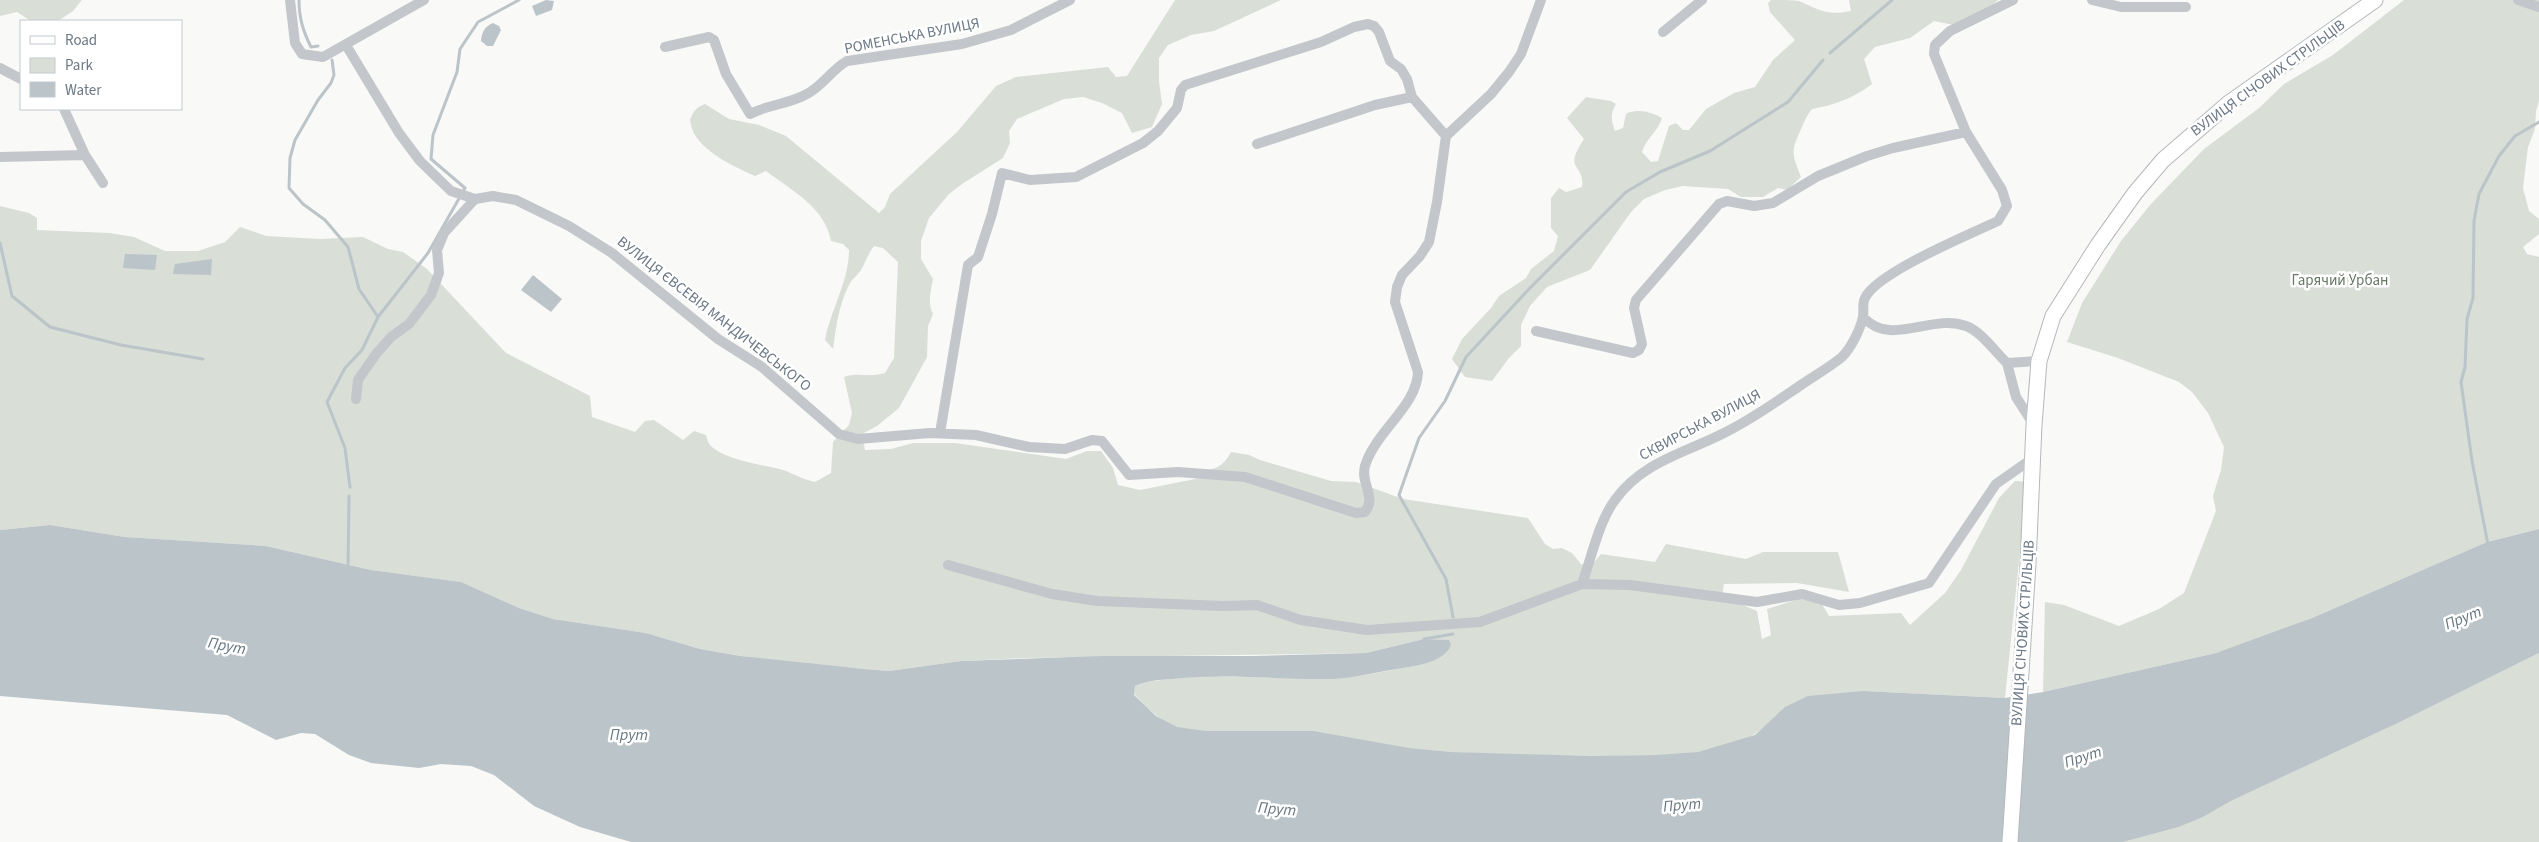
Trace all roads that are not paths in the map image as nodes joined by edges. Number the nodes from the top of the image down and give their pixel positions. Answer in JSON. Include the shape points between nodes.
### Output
{"nodes":[{"id":1,"x":290,"y":0,"type":"edge"},
{"id":2,"x":424,"y":0,"type":"edge"},
{"id":3,"x":1070,"y":0,"type":"edge"},
{"id":4,"x":1541,"y":0,"type":"edge"},
{"id":5,"x":1702,"y":0,"type":"edge"},
{"id":6,"x":2013,"y":0,"type":"edge"},
{"id":7,"x":2092,"y":0,"type":"edge"},
{"id":8,"x":2375,"y":0,"type":"edge"},
{"id":9,"x":2518,"y":0,"type":"edge"},
{"id":10,"x":2186,"y":7,"type":"dead end"},
{"id":11,"x":2539,"y":7,"type":"edge"},
{"id":12,"x":1663,"y":32,"type":"dead end"},
{"id":13,"x":346,"y":45,"type":"junction"},
{"id":14,"x":665,"y":46,"type":"dead end"},
{"id":15,"x":0,"y":68,"type":"edge"},
{"id":16,"x":20,"y":78,"type":"edge"},
{"id":17,"x":1412,"y":97,"type":"junction"},
{"id":18,"x":64,"y":110,"type":"edge"},
{"id":19,"x":1966,"y":132,"type":"junction"},
{"id":20,"x":1446,"y":136,"type":"junction"},
{"id":21,"x":1257,"y":144,"type":"dead end"},
{"id":22,"x":85,"y":155,"type":"junction"},
{"id":23,"x":0,"y":157,"type":"edge"},
{"id":24,"x":103,"y":183,"type":"dead end"},
{"id":25,"x":472,"y":199,"type":"junction"},
{"id":26,"x":1863,"y":317,"type":"junction"},
{"id":27,"x":1536,"y":331,"type":"dead end"},
{"id":28,"x":2039,"y":361,"type":"junction"},
{"id":29,"x":2006,"y":363,"type":"junction"},
{"id":30,"x":356,"y":400,"type":"dead end"},
{"id":31,"x":2034,"y":425,"type":"junction"},
{"id":32,"x":940,"y":433,"type":"junction"},
{"id":33,"x":2033,"y":458,"type":"junction"},
{"id":34,"x":948,"y":565,"type":"dead end"},
{"id":35,"x":1582,"y":584,"type":"junction"},
{"id":36,"x":2010,"y":842,"type":"edge"}],
"edges":[{"from":1,"to":13,"type":"street","via":[[295,43],[302,54],[323,57]]},
{"from":2,"to":13,"type":"street"},
{"from":3,"to":14,"type":"street","name":"РОМЕНСЬКА ВУЛИЦЯ","via":[[1011,30],[962,44],[848,61],[835,68],[805,95],[750,114],[726,74],[714,40],[709,38]]},
{"from":4,"to":20,"type":"street","via":[[1521,54],[1510,72]]},
{"from":5,"to":12,"type":"street"},
{"from":6,"to":19,"type":"street","name":"СКВИРСЬКА ВУЛИЦЯ","via":[[1950,31],[1934,46],[1939,70]]},
{"from":7,"to":10,"type":"street","via":[[2121,7]]},
{"from":8,"to":28,"type":"main road","name":"ВУЛИЦЯ СІЧОВИХ СТРІЛЬЦІВ","via":[[2229,103],[2163,160],[2135,193],[2066,292],[2053,316]]},
{"from":9,"to":11,"type":"street"},
{"from":13,"to":25,"type":"street","name":"ВУЛИЦЯ ЄВСЕВІЯ МАНДИЧЕВСЬКОГО","via":[[399,133],[420,161],[452,191]]},
{"from":15,"to":16,"type":"street"},
{"from":17,"to":20,"type":"street"},
{"from":17,"to":21,"type":"street","via":[[1375,105]]},
{"from":17,"to":32,"type":"street","via":[[1407,79],[1401,69],[1390,61],[1379,32],[1368,24],[1185,85],[1177,108],[1158,131],[1143,143],[1076,177],[1030,180],[1002,173],[978,257],[968,265]]},
{"from":18,"to":22,"type":"street"},
{"from":19,"to":26,"type":"street","name":"СКВИРСЬКА ВУЛИЦЯ","via":[[2002,190],[2007,206],[2003,214],[1998,221],[1877,282],[1864,298]]},
{"from":19,"to":27,"type":"street","via":[[1867,156],[1818,176],[1773,203],[1754,206],[1726,201],[1719,204],[1636,300],[1634,308],[1642,344],[1640,350],[1633,353]]},
{"from":20,"to":32,"type":"street","name":"ВУЛИЦЯ ЄВСЕВІЯ МАНДИЧЕВСЬКОГО","via":[[1428,242],[1396,287],[1395,302],[1418,372],[1417,380],[1413,393],[1380,436],[1367,460],[1363,475],[1372,500],[1366,512],[1356,513],[1245,477],[1178,472],[1128,475],[1102,441],[1092,440],[1065,449],[1030,447],[976,435]]},
{"from":22,"to":23,"type":"street"},
{"from":22,"to":24,"type":"street"},
{"from":25,"to":30,"type":"street","via":[[444,233],[437,250],[439,273],[431,295],[409,324],[376,354],[358,380]]},
{"from":25,"to":32,"type":"street","name":"ВУЛИЦЯ ЄВСЕВІЯ МАНДИЧЕВСЬКОГО","via":[[493,196],[516,200],[612,253],[718,339],[762,367],[839,434],[858,439]]},
{"from":26,"to":29,"type":"street","via":[[1878,330],[1888,332],[1932,325],[1966,326]]},
{"from":26,"to":35,"type":"street","name":"СКВИРСЬКА ВУЛИЦЯ","via":[[1843,356],[1826,368],[1724,434],[1666,458],[1638,475],[1615,500]]},
{"from":28,"to":29,"type":"street"},
{"from":28,"to":31,"type":"main road","name":"ВУЛИЦЯ СІЧОВИХ СТРІЛЬЦІВ"},
{"from":29,"to":31,"type":"street","via":[[2016,397]]},
{"from":31,"to":33,"type":"main road","name":"ВУЛИЦЯ СІЧОВИХ СТРІЛЬЦІВ"},
{"from":33,"to":35,"type":"street","via":[[1996,484],[1929,583],[1860,603],[1839,605],[1802,594],[1757,602],[1630,585]]},
{"from":33,"to":36,"type":"main road","name":"ВУЛИЦЯ СІЧОВИХ СТРІЛЬЦІВ"},
{"from":34,"to":35,"type":"street","via":[[1052,594],[1097,601],[1257,605],[1301,620],[1367,630],[1480,622]]}]}
